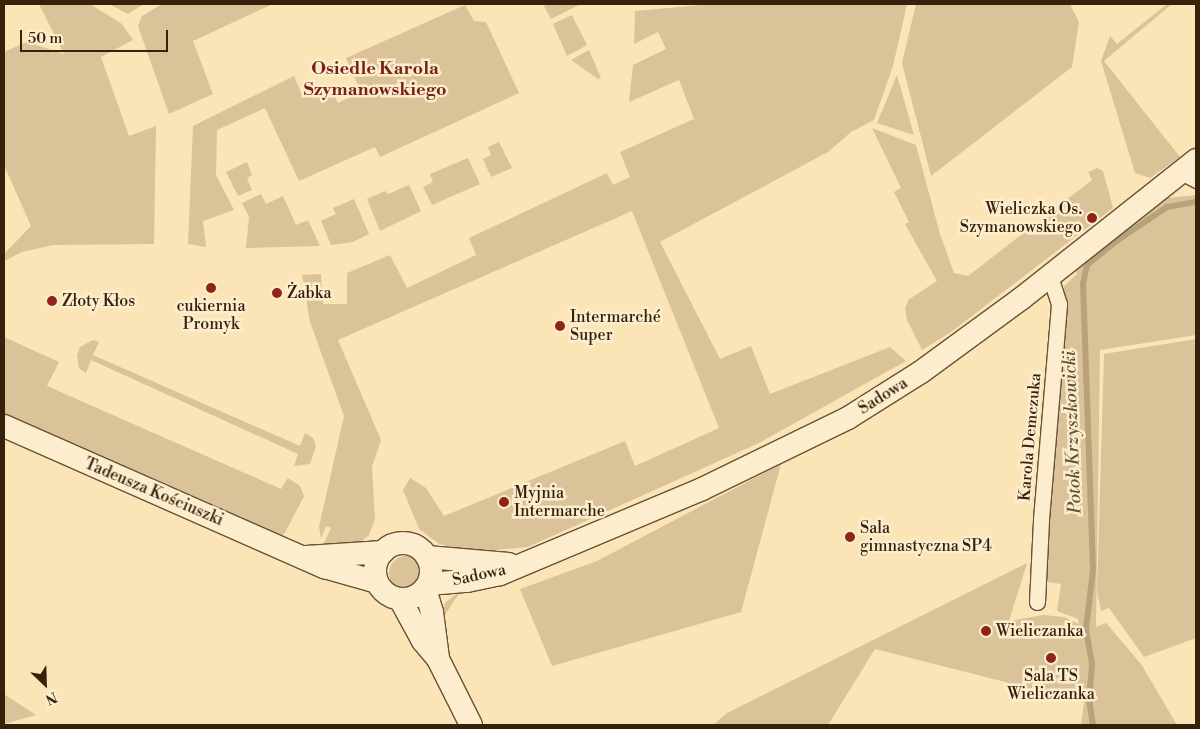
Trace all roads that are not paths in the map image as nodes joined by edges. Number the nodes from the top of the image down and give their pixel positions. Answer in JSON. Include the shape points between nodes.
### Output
{"nodes":[{"id":1,"x":1191,"y":171,"type":"edge"},
{"id":2,"x":1050,"y":277,"type":"junction"},
{"id":3,"x":4,"y":426,"type":"edge"},
{"id":4,"x":383,"y":552,"type":"junction"},
{"id":5,"x":427,"y":556,"type":"junction"},
{"id":6,"x":305,"y":557,"type":"junction"},
{"id":7,"x":527,"y":562,"type":"junction"},
{"id":8,"x":378,"y":582,"type":"junction"},
{"id":9,"x":427,"y":587,"type":"junction"},
{"id":10,"x":400,"y":599,"type":"junction"},
{"id":11,"x":1037,"y":602,"type":"dead end"},
{"id":12,"x":438,"y":659,"type":"junction"},
{"id":13,"x":471,"y":725,"type":"edge"}],
"edges":[{"from":1,"to":2,"type":"street","name":"Sadowa"},
{"from":2,"to":7,"type":"street","name":"Sadowa","via":[[921,372],[848,418],[702,489]]},
{"from":2,"to":11,"type":"street","name":"Karola Demczuka","via":[[1059,304]]},
{"from":3,"to":6,"type":"street","name":"Tadeusza Kościuszki"},
{"from":4,"to":5,"type":"street","via":[[405,544],[421,549]]},
{"from":4,"to":6,"type":"street","name":"Tadeusza Kościuszki"},
{"from":4,"to":8,"type":"street","via":[[376,566]]},
{"from":5,"to":7,"type":"street","name":"Sadowa","via":[[499,565]]},
{"from":5,"to":9,"type":"street","via":[[431,565]]},
{"from":6,"to":8,"type":"street","name":"Tadeusza Kościuszki","via":[[344,574]]},
{"from":7,"to":9,"type":"street","name":"Sadowa","via":[[500,574]]},
{"from":8,"to":10,"type":"street","via":[[386,593]]},
{"from":9,"to":10,"type":"street","via":[[414,597]]},
{"from":9,"to":12,"type":"street"},
{"from":10,"to":12,"type":"street","via":[[423,641]]},
{"from":12,"to":13,"type":"street"}]}
